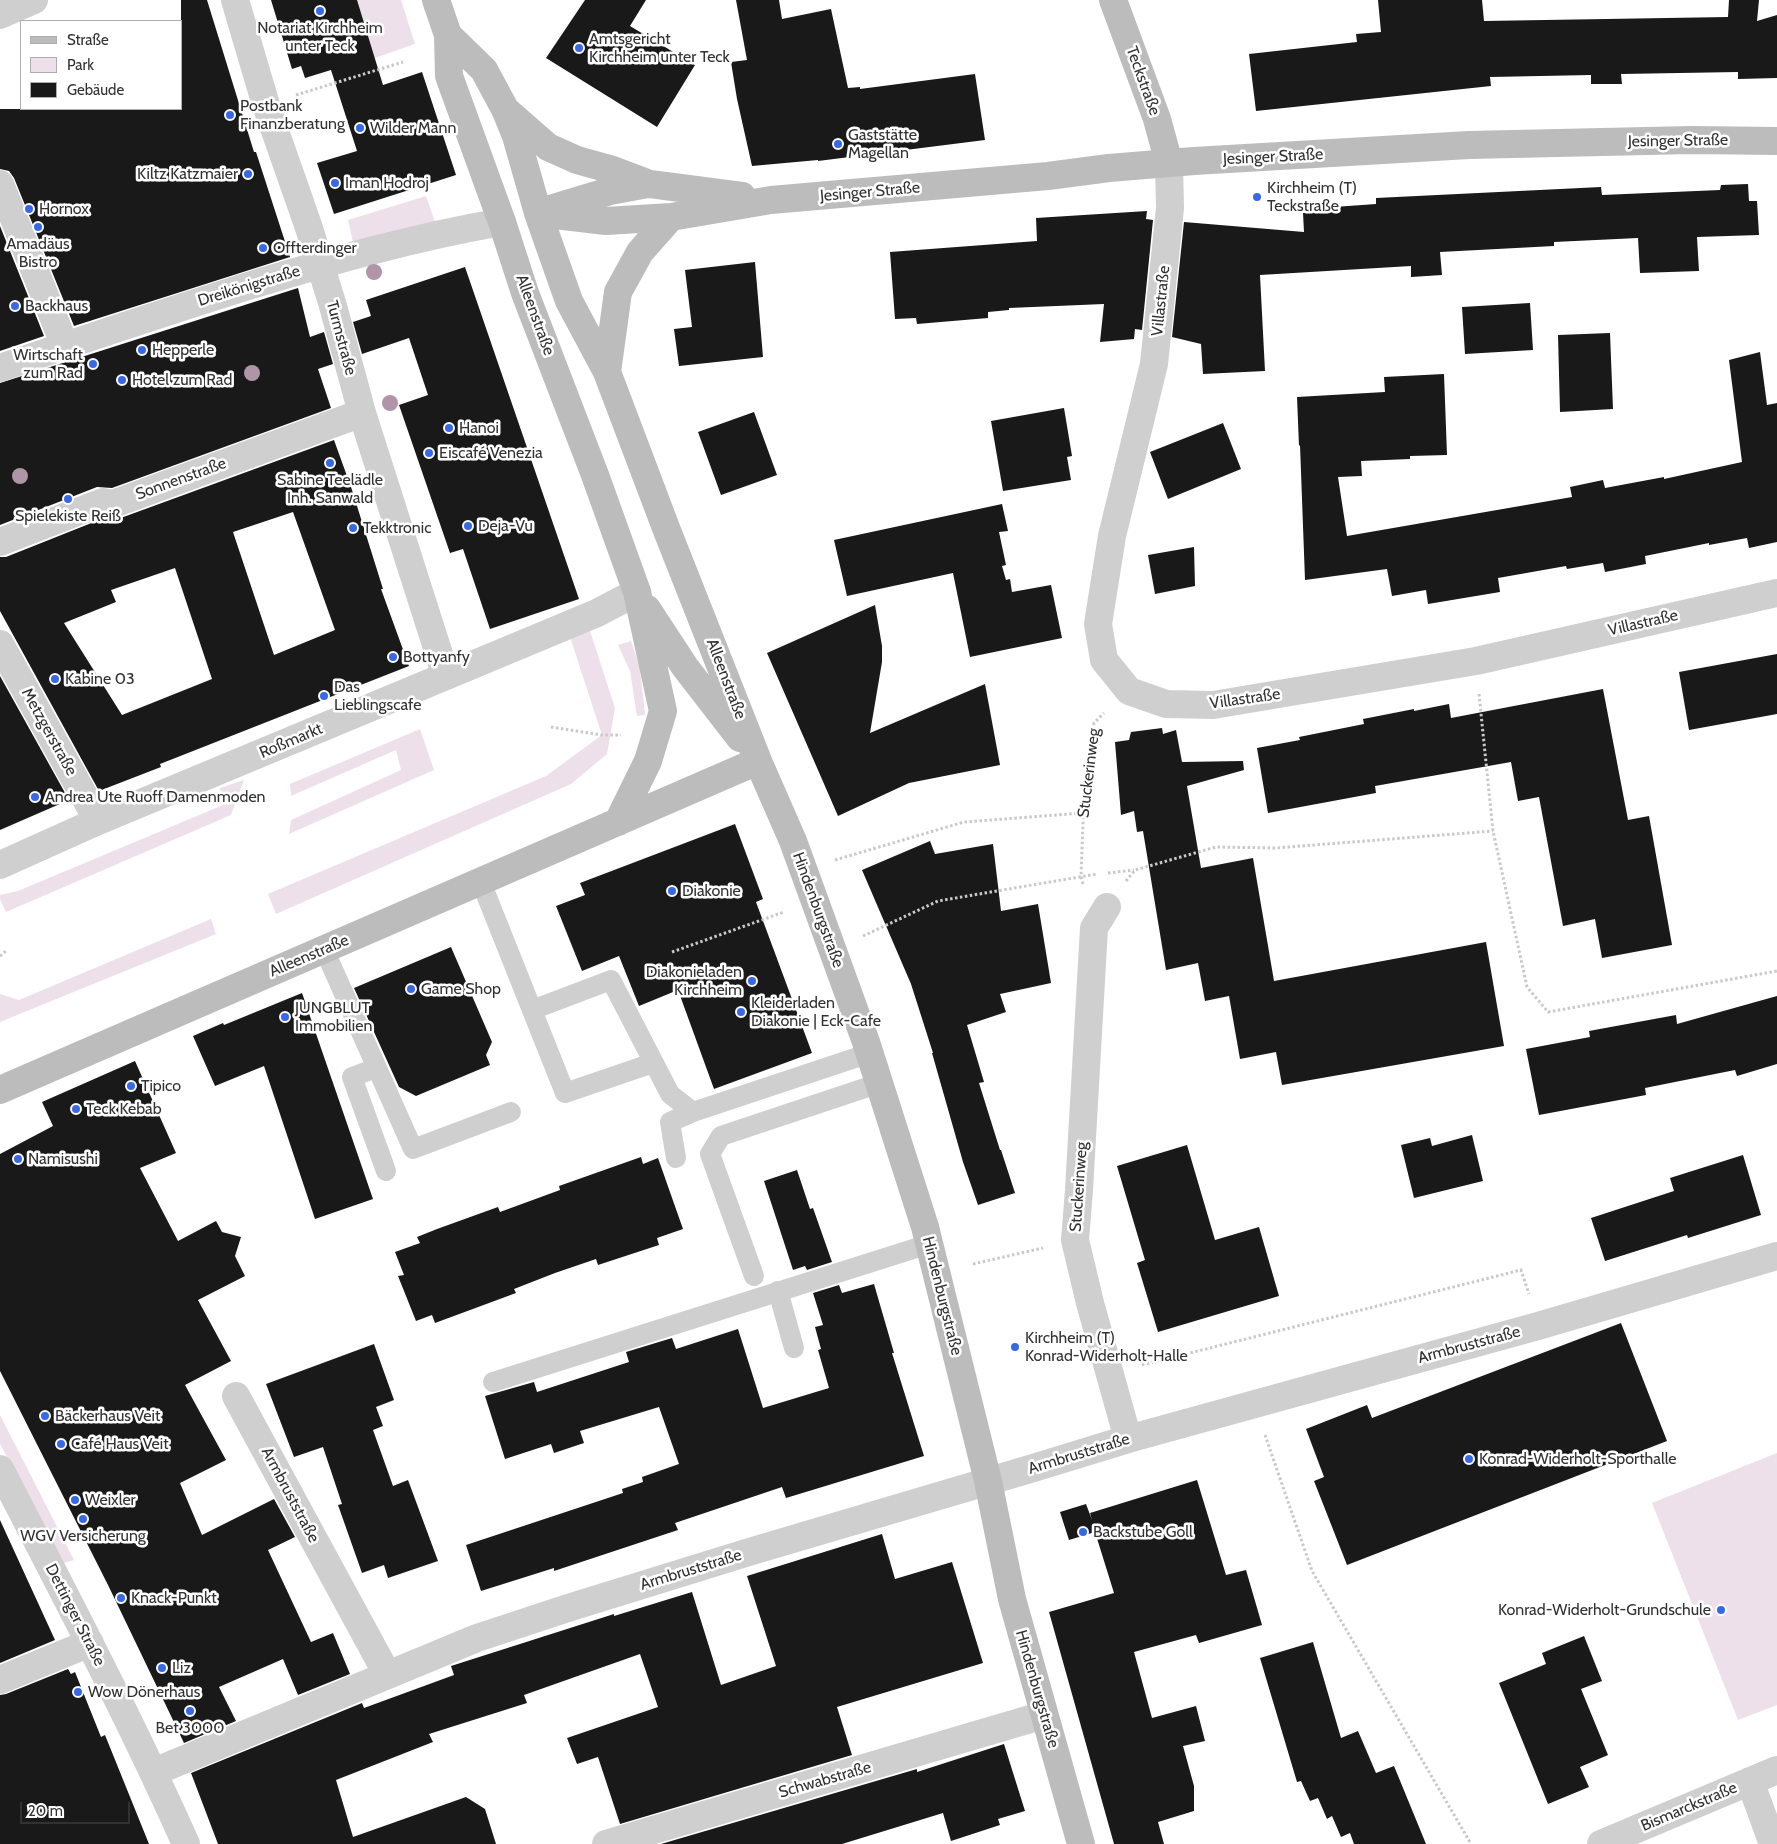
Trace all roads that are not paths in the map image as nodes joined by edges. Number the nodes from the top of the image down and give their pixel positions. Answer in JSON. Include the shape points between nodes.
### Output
{"nodes":[{"id":1,"x":34,"y":0,"type":"edge"},
{"id":2,"x":234,"y":0,"type":"edge"},
{"id":3,"x":436,"y":0,"type":"edge"},
{"id":4,"x":1114,"y":0,"type":"edge"},
{"id":5,"x":0,"y":15,"type":"edge"},
{"id":6,"x":448,"y":35,"type":"junction"},
{"id":7,"x":506,"y":109,"type":"junction"},
{"id":8,"x":1777,"y":141,"type":"edge"},
{"id":9,"x":1168,"y":163,"type":"junction"},
{"id":10,"x":650,"y":184,"type":"junction"},
{"id":11,"x":2,"y":194,"type":"edge"},
{"id":12,"x":771,"y":200,"type":"junction"},
{"id":13,"x":538,"y":213,"type":"junction"},
{"id":14,"x":671,"y":217,"type":"junction"},
{"id":15,"x":502,"y":222,"type":"junction"},
{"id":16,"x":320,"y":264,"type":"junction"},
{"id":17,"x":65,"y":346,"type":"junction"},
{"id":18,"x":0,"y":368,"type":"edge"},
{"id":19,"x":607,"y":372,"type":"junction"},
{"id":20,"x":362,"y":413,"type":"junction"},
{"id":21,"x":0,"y":542,"type":"edge"},
{"id":22,"x":637,"y":592,"type":"junction"},
{"id":23,"x":1777,"y":593,"type":"edge"},
{"id":24,"x":0,"y":644,"type":"edge"},
{"id":25,"x":446,"y":676,"type":"junction"},
{"id":26,"x":758,"y":761,"type":"junction"},
{"id":27,"x":98,"y":821,"type":"junction"},
{"id":28,"x":618,"y":822,"type":"junction"},
{"id":29,"x":0,"y":865,"type":"edge"},
{"id":30,"x":481,"y":882,"type":"junction"},
{"id":31,"x":1100,"y":918,"type":"road end"},
{"id":32,"x":324,"y":949,"type":"junction"},
{"id":33,"x":532,"y":1010,"type":"junction"},
{"id":34,"x":870,"y":1053,"type":"junction"},
{"id":35,"x":653,"y":1063,"type":"junction"},
{"id":36,"x":376,"y":1068,"type":"junction"},
{"id":37,"x":880,"y":1083,"type":"junction"},
{"id":38,"x":0,"y":1090,"type":"edge"},
{"id":39,"x":511,"y":1112,"type":"dead end"},
{"id":40,"x":693,"y":1112,"type":"junction"},
{"id":41,"x":676,"y":1158,"type":"dead end"},
{"id":42,"x":386,"y":1171,"type":"dead end"},
{"id":43,"x":929,"y":1244,"type":"junction"},
{"id":44,"x":1777,"y":1256,"type":"edge"},
{"id":45,"x":754,"y":1276,"type":"dead end"},
{"id":46,"x":778,"y":1291,"type":"junction"},
{"id":47,"x":794,"y":1348,"type":"dead end"},
{"id":48,"x":493,"y":1382,"type":"dead end"},
{"id":49,"x":236,"y":1396,"type":"dead end"},
{"id":50,"x":1128,"y":1438,"type":"junction"},
{"id":51,"x":0,"y":1469,"type":"edge"},
{"id":52,"x":988,"y":1481,"type":"junction"},
{"id":53,"x":90,"y":1643,"type":"junction"},
{"id":54,"x":387,"y":1674,"type":"junction"},
{"id":55,"x":0,"y":1680,"type":"edge"},
{"id":56,"x":1044,"y":1715,"type":"junction"},
{"id":57,"x":1777,"y":1770,"type":"edge"},
{"id":58,"x":154,"y":1772,"type":"junction"},
{"id":59,"x":1750,"y":1781,"type":"junction"},
{"id":60,"x":621,"y":1842,"type":"edge"},
{"id":61,"x":186,"y":1844,"type":"edge"},
{"id":62,"x":1081,"y":1844,"type":"edge"},
{"id":63,"x":1601,"y":1844,"type":"edge"},
{"id":64,"x":1773,"y":1844,"type":"edge"}],
"edges":[{"from":1,"to":5,"type":"street"},
{"from":2,"to":16,"type":"street","name":"Turmstraße"},
{"from":3,"to":6,"type":"main road","name":"Alleenstraße"},
{"from":4,"to":9,"type":"main road","name":"Teckstraße","via":[[1157,119]]},
{"from":6,"to":7,"type":"main road","name":"Alleenstraße","via":[[484,70]]},
{"from":6,"to":15,"type":"main road","name":"Alleenstraße","via":[[449,76]]},
{"from":7,"to":10,"type":"main road","name":"Jesinger Straße","via":[[548,148]]},
{"from":7,"to":13,"type":"main road","name":"Alleenstraße"},
{"from":8,"to":9,"type":"main road","name":"Jesinger Straße","via":[[1469,145]]},
{"from":9,"to":12,"type":"main road","name":"Jesinger Straße"},
{"from":9,"to":23,"type":"street","name":"Villastraße","via":[[1170,208],[1154,364],[1112,536],[1098,624],[1104,660],[1129,691],[1166,704],[1213,705],[1476,661]]},
{"from":10,"to":12,"type":"main road","name":"Jesinger Straße"},
{"from":10,"to":13,"type":"main road","name":"Jesinger Straße","via":[[610,191]]},
{"from":11,"to":17,"type":"street"},
{"from":12,"to":14,"type":"main road","name":"Jesinger Straße"},
{"from":13,"to":14,"type":"main road","name":"Jesinger Straße","via":[[606,221]]},
{"from":13,"to":15,"type":"main road","name":"Jesinger Straße"},
{"from":13,"to":19,"type":"main road","name":"Alleenstraße","via":[[569,301]]},
{"from":14,"to":19,"type":"main road","name":"Alleenstraße","via":[[640,252],[618,292]]},
{"from":15,"to":16,"type":"street","name":"Dreikönigstraße","via":[[441,233]]},
{"from":15,"to":22,"type":"main road","name":"Alleenstraße","via":[[525,293]]},
{"from":16,"to":17,"type":"street","name":"Dreikönigstraße"},
{"from":16,"to":20,"type":"street","name":"Turmstraße"},
{"from":17,"to":18,"type":"street","name":"Dreikönigstraße"},
{"from":19,"to":26,"type":"main road","name":"Alleenstraße"},
{"from":20,"to":21,"type":"street","name":"Sonnenstraße","via":[[114,504],[103,502]]},
{"from":20,"to":25,"type":"street","name":"Turmstraße"},
{"from":22,"to":25,"type":"street","name":"Roßmarkt","via":[[597,613]]},
{"from":22,"to":26,"type":"main road","name":"Alleenstraße","via":[[685,667]]},
{"from":22,"to":28,"type":"main road","name":"Alleenstraße","via":[[663,711],[648,761]]},
{"from":24,"to":27,"type":"street","name":"Metzgerstraße"},
{"from":25,"to":27,"type":"street","name":"Roßmarkt"},
{"from":26,"to":28,"type":"main road","name":"Alleenstraße"},
{"from":26,"to":34,"type":"main road","name":"Hindenburgstraße","via":[[784,817]]},
{"from":27,"to":29,"type":"street","name":"Roßmarkt"},
{"from":28,"to":30,"type":"main road","name":"Alleenstraße"},
{"from":30,"to":32,"type":"main road","name":"Alleenstraße"},
{"from":30,"to":33,"type":"lane"},
{"from":31,"to":50,"type":"street","name":"Stuckerinweg","via":[[1075,1240]]},
{"from":32,"to":36,"type":"lane"},
{"from":32,"to":38,"type":"main road","name":"Alleenstraße"},
{"from":33,"to":35,"type":"lane","via":[[611,980]]},
{"from":33,"to":35,"type":"lane","via":[[565,1092]]},
{"from":34,"to":37,"type":"main road","name":"Hindenburgstraße"},
{"from":34,"to":40,"type":"lane"},
{"from":35,"to":40,"type":"lane","via":[[670,1094]]},
{"from":36,"to":39,"type":"lane","via":[[413,1149]]},
{"from":36,"to":42,"type":"lane","via":[[352,1077]]},
{"from":37,"to":43,"type":"main road","name":"Hindenburgstraße"},
{"from":37,"to":45,"type":"lane","via":[[720,1136],[710,1154]]},
{"from":40,"to":41,"type":"lane","via":[[670,1122]]},
{"from":43,"to":46,"type":"lane"},
{"from":43,"to":52,"type":"main road","name":"Hindenburgstraße"},
{"from":44,"to":50,"type":"street","name":"Armbruststraße","via":[[1538,1326]]},
{"from":46,"to":47,"type":"lane"},
{"from":46,"to":48,"type":"lane"},
{"from":49,"to":54,"type":"street","name":"Armbruststraße"},
{"from":50,"to":52,"type":"street","name":"Armbruststraße"},
{"from":51,"to":53,"type":"street","name":"Dettinger Straße"},
{"from":52,"to":54,"type":"street","name":"Armbruststraße","via":[[568,1608],[476,1638]]},
{"from":52,"to":56,"type":"main road","name":"Hindenburgstraße","via":[[1012,1599]]},
{"from":53,"to":55,"type":"street"},
{"from":53,"to":58,"type":"street","name":"Dettinger Straße"},
{"from":54,"to":58,"type":"street","name":"Armbruststraße"},
{"from":56,"to":60,"type":"street","name":"Schwabstraße"},
{"from":56,"to":62,"type":"main road","name":"Hindenburgstraße"},
{"from":57,"to":59,"type":"street","name":"Bismarckstraße"},
{"from":58,"to":61,"type":"street","name":"Dettinger Straße"},
{"from":59,"to":63,"type":"street","name":"Bismarckstraße"},
{"from":59,"to":64,"type":"street"}]}
